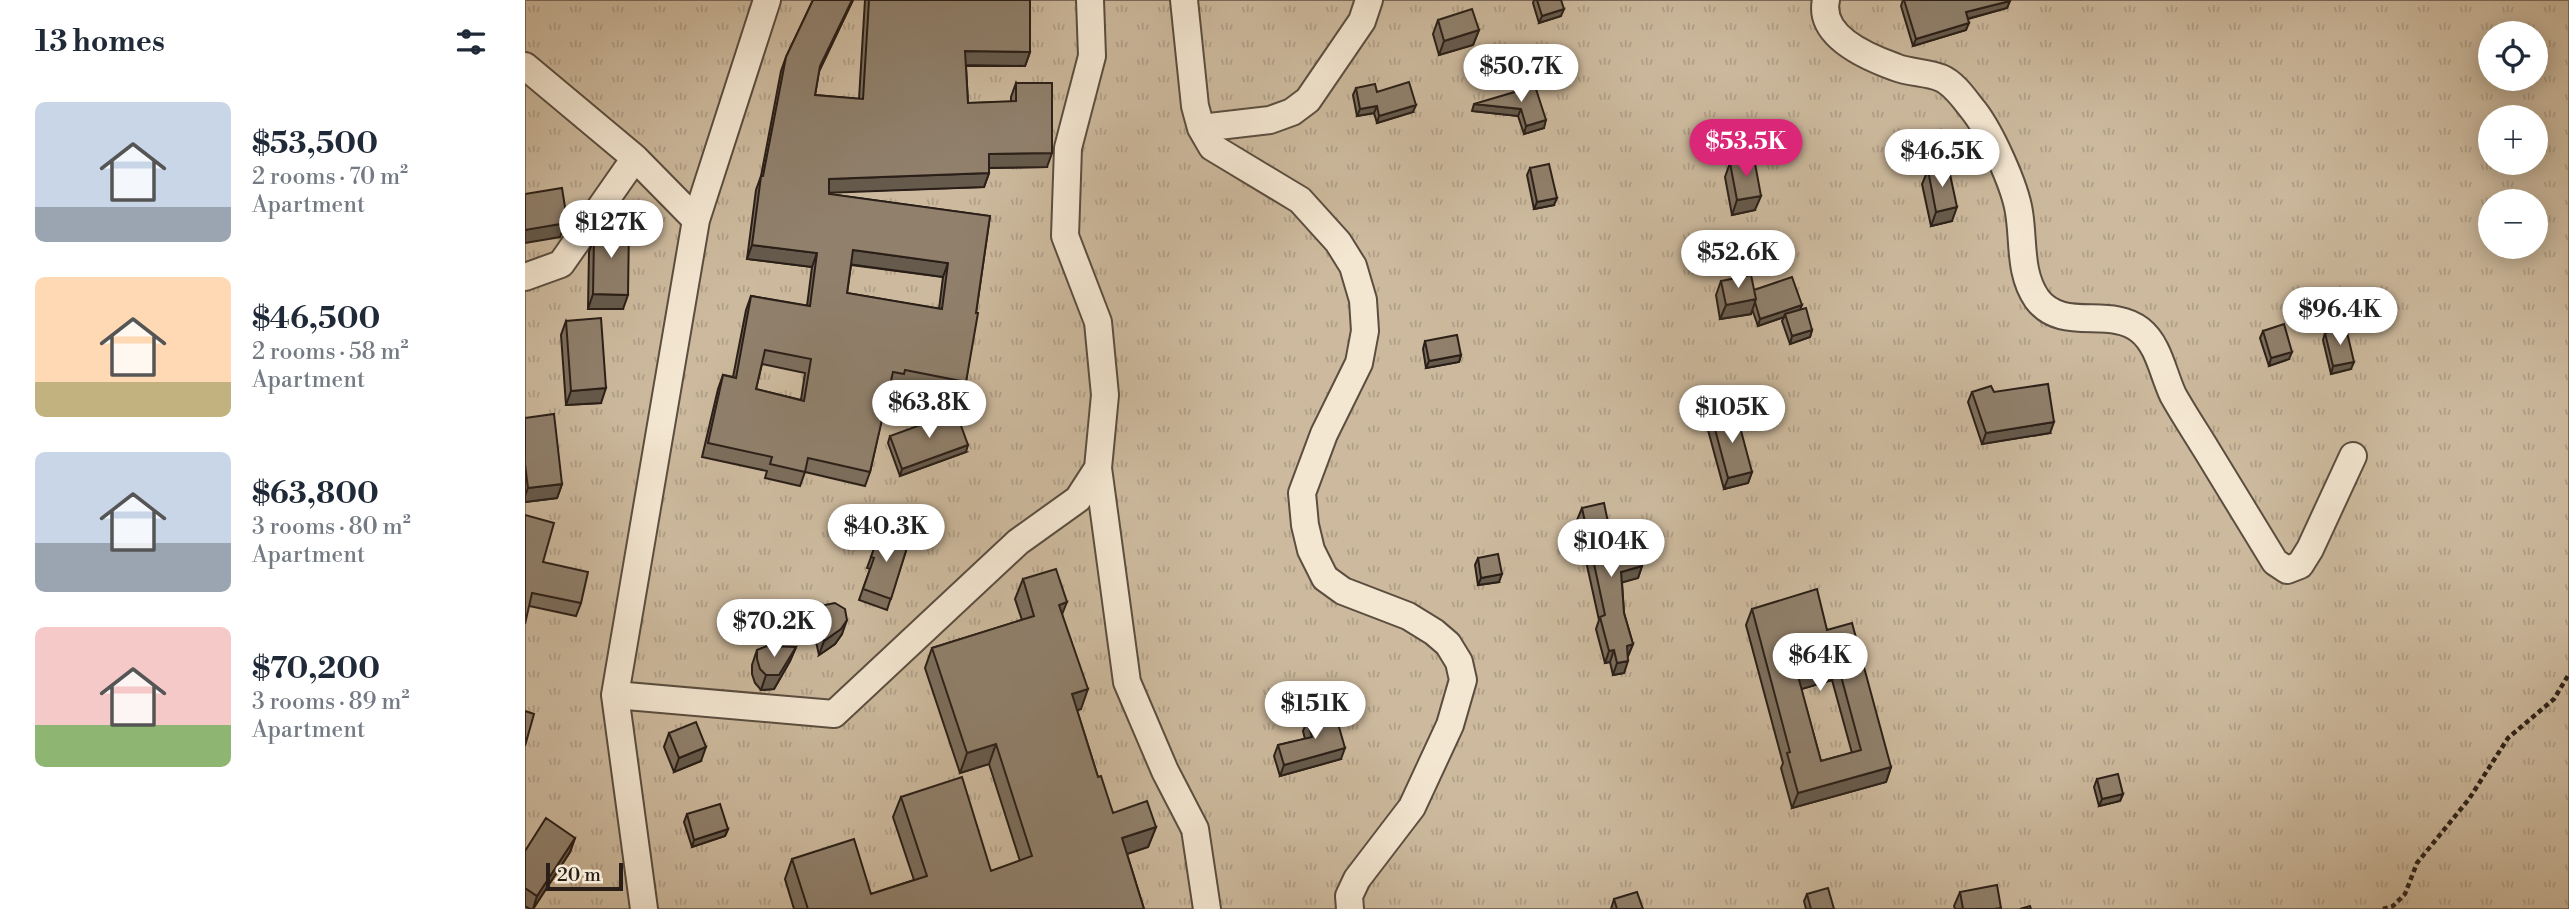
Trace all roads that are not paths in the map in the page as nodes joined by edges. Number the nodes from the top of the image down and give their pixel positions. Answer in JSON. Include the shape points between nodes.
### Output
{"nodes":[{"id":1,"x":767,"y":0,"type":"edge"},
{"id":2,"x":1090,"y":0,"type":"edge"},
{"id":3,"x":1184,"y":0,"type":"edge"},
{"id":4,"x":1369,"y":0,"type":"edge"},
{"id":5,"x":1826,"y":0,"type":"edge"},
{"id":6,"x":525,"y":66,"type":"edge"},
{"id":7,"x":1201,"y":128,"type":"junction"},
{"id":8,"x":635,"y":158,"type":"junction"},
{"id":9,"x":696,"y":220,"type":"junction"},
{"id":10,"x":525,"y":277,"type":"edge"},
{"id":11,"x":2353,"y":456,"type":"dead end"},
{"id":12,"x":1098,"y":468,"type":"junction"},
{"id":13,"x":615,"y":695,"type":"junction"},
{"id":14,"x":644,"y":909,"type":"edge"},
{"id":15,"x":1207,"y":909,"type":"edge"},
{"id":16,"x":1350,"y":909,"type":"edge"}],
"edges":[{"from":1,"to":9,"type":"street"},
{"from":2,"to":12,"type":"street","via":[[1092,56],[1068,148],[1065,236],[1098,322],[1105,395]]},
{"from":3,"to":7,"type":"street"},
{"from":4,"to":7,"type":"street","via":[[1362,21],[1308,100],[1293,112],[1270,120]]},
{"from":5,"to":11,"type":"street","via":[[1828,26],[1839,38],[1895,67],[1942,79],[1961,93],[1981,120],[2013,188],[2024,271],[2036,298],[2054,314],[2121,320],[2140,330],[2157,352],[2173,394],[2275,562],[2287,570],[2299,565],[2310,549]]},
{"from":6,"to":8,"type":"street"},
{"from":7,"to":16,"type":"street","via":[[1212,147],[1300,200],[1343,250],[1363,300],[1365,331],[1359,363],[1301,493],[1311,550],[1325,578],[1343,591],[1408,616],[1441,638],[1459,662],[1463,680],[1450,725],[1418,795],[1357,879],[1349,896]]},
{"from":8,"to":9,"type":"street"},
{"from":8,"to":10,"type":"street","via":[[561,264]]},
{"from":9,"to":13,"type":"street"},
{"from":12,"to":13,"type":"street","via":[[1078,499],[1019,542],[834,714]]},
{"from":12,"to":15,"type":"street","via":[[1128,682],[1195,828]]},
{"from":13,"to":14,"type":"street"}]}
